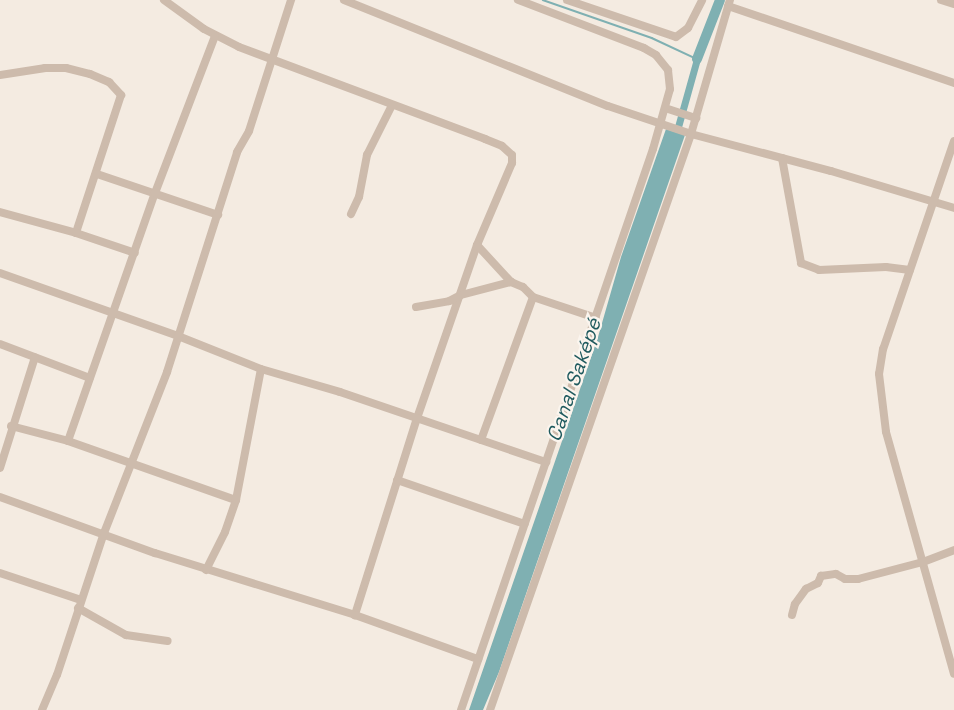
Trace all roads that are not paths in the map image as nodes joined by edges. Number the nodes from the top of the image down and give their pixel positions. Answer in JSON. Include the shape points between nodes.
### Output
{"nodes":[{"id":1,"x":164,"y":0,"type":"edge"},
{"id":2,"x":291,"y":0,"type":"edge"},
{"id":3,"x":518,"y":0,"type":"edge"},
{"id":4,"x":567,"y":0,"type":"edge"},
{"id":5,"x":702,"y":0,"type":"edge"},
{"id":6,"x":942,"y":0,"type":"edge"},
{"id":7,"x":347,"y":1,"type":"edge"},
{"id":8,"x":729,"y":3,"type":"edge"},
{"id":9,"x":954,"y":4,"type":"edge"},
{"id":10,"x":215,"y":36,"type":"junction"},
{"id":11,"x":273,"y":61,"type":"junction"},
{"id":12,"x":0,"y":75,"type":"edge"},
{"id":13,"x":954,"y":83,"type":"edge"},
{"id":14,"x":392,"y":105,"type":"junction"},
{"id":15,"x":666,"y":108,"type":"junction"},
{"id":16,"x":696,"y":118,"type":"junction"},
{"id":17,"x":660,"y":124,"type":"junction"},
{"id":18,"x":691,"y":134,"type":"junction"},
{"id":19,"x":954,"y":141,"type":"edge"},
{"id":20,"x":782,"y":158,"type":"junction"},
{"id":21,"x":97,"y":174,"type":"junction"},
{"id":22,"x":155,"y":193,"type":"junction"},
{"id":23,"x":932,"y":200,"type":"junction"},
{"id":24,"x":954,"y":208,"type":"edge"},
{"id":25,"x":0,"y":212,"type":"edge"},
{"id":26,"x":351,"y":214,"type":"dead end"},
{"id":27,"x":218,"y":215,"type":"junction"},
{"id":28,"x":76,"y":233,"type":"junction"},
{"id":29,"x":477,"y":245,"type":"junction"},
{"id":30,"x":135,"y":254,"type":"junction"},
{"id":31,"x":910,"y":270,"type":"junction"},
{"id":32,"x":0,"y":273,"type":"edge"},
{"id":33,"x":510,"y":282,"type":"junction"},
{"id":34,"x":461,"y":295,"type":"junction"},
{"id":35,"x":533,"y":297,"type":"junction"},
{"id":36,"x":416,"y":307,"type":"dead end"},
{"id":37,"x":113,"y":312,"type":"junction"},
{"id":38,"x":596,"y":318,"type":"junction"},
{"id":39,"x":178,"y":336,"type":"junction"},
{"id":40,"x":0,"y":344,"type":"edge"},
{"id":41,"x":35,"y":357,"type":"junction"},
{"id":42,"x":261,"y":369,"type":"junction"},
{"id":43,"x":90,"y":378,"type":"junction"},
{"id":44,"x":417,"y":418,"type":"junction"},
{"id":45,"x":11,"y":426,"type":"junction"},
{"id":46,"x":481,"y":440,"type":"junction"},
{"id":47,"x":68,"y":441,"type":"junction"},
{"id":48,"x":132,"y":462,"type":"junction"},
{"id":49,"x":546,"y":462,"type":"junction"},
{"id":50,"x":0,"y":468,"type":"edge"},
{"id":51,"x":397,"y":480,"type":"junction"},
{"id":52,"x":0,"y":497,"type":"edge"},
{"id":53,"x":236,"y":500,"type":"junction"},
{"id":54,"x":525,"y":524,"type":"junction"},
{"id":55,"x":105,"y":533,"type":"junction"},
{"id":56,"x":954,"y":550,"type":"edge"},
{"id":57,"x":923,"y":562,"type":"junction"},
{"id":58,"x":206,"y":570,"type":"junction"},
{"id":59,"x":0,"y":573,"type":"edge"},
{"id":60,"x":80,"y":604,"type":"junction"},
{"id":61,"x":355,"y":615,"type":"junction"},
{"id":62,"x":792,"y":615,"type":"dead end"},
{"id":63,"x":168,"y":641,"type":"dead end"},
{"id":64,"x":478,"y":659,"type":"junction"},
{"id":65,"x":954,"y":674,"type":"edge"},
{"id":66,"x":42,"y":710,"type":"edge"},
{"id":67,"x":461,"y":710,"type":"edge"},
{"id":68,"x":490,"y":710,"type":"edge"}],
"edges":[{"from":1,"to":10,"type":"street"},
{"from":2,"to":11,"type":"street"},
{"from":3,"to":15,"type":"street","via":[[622,38],[656,55],[668,70]]},
{"from":4,"to":5,"type":"street","via":[[676,37],[688,28]]},
{"from":6,"to":9,"type":"street"},
{"from":7,"to":17,"type":"street","via":[[546,84]]},
{"from":8,"to":13,"type":"street"},
{"from":8,"to":16,"type":"street"},
{"from":10,"to":11,"type":"street"},
{"from":10,"to":22,"type":"street"},
{"from":11,"to":14,"type":"street"},
{"from":11,"to":27,"type":"street","via":[[249,131],[237,152]]},
{"from":12,"to":21,"type":"street","via":[[66,68],[90,74],[117,88],[122,95]]},
{"from":14,"to":26,"type":"street","via":[[367,155],[359,197]]},
{"from":14,"to":29,"type":"street","via":[[502,146],[512,155]]},
{"from":15,"to":16,"type":"street"},
{"from":15,"to":17,"type":"street"},
{"from":16,"to":18,"type":"street"},
{"from":17,"to":18,"type":"street"},
{"from":17,"to":38,"type":"street"},
{"from":18,"to":20,"type":"street"},
{"from":18,"to":68,"type":"street"},
{"from":19,"to":23,"type":"street"},
{"from":20,"to":23,"type":"street"},
{"from":20,"to":31,"type":"street","via":[[801,264],[819,270]]},
{"from":21,"to":22,"type":"street"},
{"from":21,"to":28,"type":"street"},
{"from":22,"to":27,"type":"street"},
{"from":22,"to":30,"type":"street"},
{"from":23,"to":24,"type":"street"},
{"from":23,"to":31,"type":"street"},
{"from":25,"to":28,"type":"street"},
{"from":27,"to":39,"type":"street"},
{"from":28,"to":30,"type":"street"},
{"from":29,"to":33,"type":"street"},
{"from":29,"to":34,"type":"street"},
{"from":30,"to":37,"type":"street"},
{"from":31,"to":57,"type":"street","via":[[883,349],[879,374],[886,432]]},
{"from":32,"to":37,"type":"street"},
{"from":33,"to":34,"type":"street"},
{"from":33,"to":35,"type":"street"},
{"from":34,"to":36,"type":"street"},
{"from":34,"to":44,"type":"street"},
{"from":35,"to":38,"type":"street"},
{"from":35,"to":46,"type":"street"},
{"from":37,"to":39,"type":"street"},
{"from":37,"to":43,"type":"street"},
{"from":38,"to":49,"type":"street"},
{"from":39,"to":42,"type":"street"},
{"from":39,"to":48,"type":"street"},
{"from":40,"to":41,"type":"street"},
{"from":41,"to":43,"type":"street"},
{"from":41,"to":45,"type":"street"},
{"from":42,"to":44,"type":"street"},
{"from":42,"to":53,"type":"street"},
{"from":43,"to":47,"type":"street"},
{"from":44,"to":46,"type":"street"},
{"from":44,"to":51,"type":"street"},
{"from":45,"to":47,"type":"street"},
{"from":45,"to":50,"type":"street"},
{"from":46,"to":49,"type":"street"},
{"from":47,"to":48,"type":"street"},
{"from":48,"to":53,"type":"street"},
{"from":48,"to":55,"type":"street"},
{"from":49,"to":54,"type":"street"},
{"from":51,"to":54,"type":"street"},
{"from":51,"to":61,"type":"street"},
{"from":52,"to":55,"type":"street"},
{"from":53,"to":58,"type":"street"},
{"from":54,"to":64,"type":"street"},
{"from":55,"to":58,"type":"street"},
{"from":55,"to":60,"type":"street"},
{"from":56,"to":57,"type":"street"},
{"from":57,"to":62,"type":"street","via":[[858,579],[836,574],[821,576],[818,583],[806,589]]},
{"from":57,"to":65,"type":"street"},
{"from":58,"to":61,"type":"street"},
{"from":59,"to":60,"type":"street"},
{"from":60,"to":63,"type":"street","via":[[126,635]]},
{"from":60,"to":66,"type":"street"},
{"from":61,"to":64,"type":"street"},
{"from":64,"to":67,"type":"street"}]}
